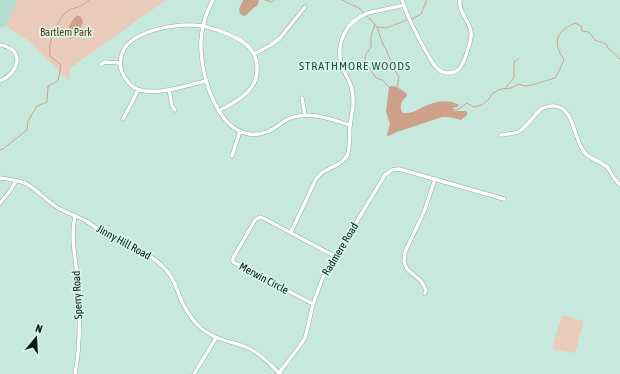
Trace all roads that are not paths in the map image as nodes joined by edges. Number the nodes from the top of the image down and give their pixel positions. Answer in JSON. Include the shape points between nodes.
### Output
{"nodes":[{"id":1,"x":213,"y":0,"type":"edge"},
{"id":2,"x":402,"y":0,"type":"edge"},
{"id":3,"x":460,"y":0,"type":"edge"},
{"id":4,"x":404,"y":5,"type":"junction"},
{"id":5,"x":306,"y":7,"type":"dead end"},
{"id":6,"x":203,"y":26,"type":"junction"},
{"id":7,"x":0,"y":45,"type":"edge"},
{"id":8,"x":254,"y":54,"type":"junction"},
{"id":9,"x":120,"y":63,"type":"junction"},
{"id":10,"x":101,"y":65,"type":"dead end"},
{"id":11,"x":0,"y":81,"type":"edge"},
{"id":12,"x":206,"y":81,"type":"junction"},
{"id":13,"x":138,"y":90,"type":"junction"},
{"id":14,"x":169,"y":90,"type":"junction"},
{"id":15,"x":302,"y":98,"type":"dead end"},
{"id":16,"x":175,"y":110,"type":"dead end"},
{"id":17,"x":219,"y":111,"type":"junction"},
{"id":18,"x":305,"y":115,"type":"junction"},
{"id":19,"x":123,"y":119,"type":"dead end"},
{"id":20,"x":350,"y":125,"type":"junction"},
{"id":21,"x":240,"y":131,"type":"junction"},
{"id":22,"x":501,"y":135,"type":"dead end"},
{"id":23,"x":232,"y":156,"type":"dead end"},
{"id":24,"x":0,"y":178,"type":"edge"},
{"id":25,"x":435,"y":179,"type":"junction"},
{"id":26,"x":16,"y":181,"type":"junction"},
{"id":27,"x":620,"y":185,"type":"edge"},
{"id":28,"x":504,"y":199,"type":"dead end"},
{"id":29,"x":0,"y":203,"type":"edge"},
{"id":30,"x":75,"y":216,"type":"junction"},
{"id":31,"x":292,"y":232,"type":"junction"},
{"id":32,"x":336,"y":257,"type":"junction"},
{"id":33,"x":425,"y":293,"type":"dead end"},
{"id":34,"x":313,"y":304,"type":"junction"},
{"id":35,"x":216,"y":338,"type":"junction"},
{"id":36,"x":280,"y":373,"type":"edge"},
{"id":37,"x":75,"y":374,"type":"edge"},
{"id":38,"x":194,"y":374,"type":"edge"}],
"edges":[{"from":1,"to":6,"type":"street"},
{"from":2,"to":4,"type":"street"},
{"from":3,"to":4,"type":"street","via":[[459,4],[470,29],[471,38],[460,68],[449,73],[436,67],[417,35]]},
{"from":4,"to":20,"type":"street","via":[[368,13],[358,18],[344,33],[339,53],[353,98]]},
{"from":5,"to":8,"type":"street","via":[[280,38]]},
{"from":6,"to":8,"type":"street","via":[[240,39]]},
{"from":6,"to":9,"type":"street","via":[[172,26],[141,35],[125,47]]},
{"from":6,"to":12,"type":"street","via":[[201,56]]},
{"from":7,"to":11,"type":"street","via":[[7,46],[17,56],[17,65],[10,76]]},
{"from":8,"to":17,"type":"street","via":[[257,65],[252,87],[245,96]]},
{"from":9,"to":10,"type":"street","via":[[104,62]]},
{"from":9,"to":13,"type":"street","via":[[126,80]]},
{"from":12,"to":14,"type":"street"},
{"from":12,"to":17,"type":"street"},
{"from":13,"to":14,"type":"street"},
{"from":13,"to":19,"type":"street"},
{"from":14,"to":16,"type":"street"},
{"from":15,"to":18,"type":"street"},
{"from":17,"to":21,"type":"street","via":[[227,122]]},
{"from":18,"to":20,"type":"street"},
{"from":18,"to":21,"type":"street","via":[[288,119],[261,134]]},
{"from":20,"to":31,"type":"street","via":[[346,157],[316,179]]},
{"from":21,"to":23,"type":"street"},
{"from":22,"to":27,"type":"street","via":[[523,130],[540,110],[556,106],[568,115],[585,154],[608,168]]},
{"from":24,"to":26,"type":"street","name":"Jinny Hill Road"},
{"from":25,"to":28,"type":"street","name":"Radmere Road"},
{"from":25,"to":32,"type":"street","name":"Radmere Road","via":[[399,169],[385,175]]},
{"from":25,"to":33,"type":"street","via":[[424,212],[405,252],[404,262],[407,269],[421,281]]},
{"from":26,"to":29,"type":"street"},
{"from":26,"to":30,"type":"street","name":"Jinny Hill Road","via":[[30,186],[55,206]]},
{"from":30,"to":35,"type":"street","name":"Jinny Hill Road","via":[[160,263],[170,275],[193,319],[203,330]]},
{"from":30,"to":37,"type":"street","name":"Sperry Road","via":[[73,234],[79,328]]},
{"from":31,"to":32,"type":"street","name":"Merwin Circle"},
{"from":31,"to":34,"type":"street","name":"Merwin Circle","via":[[260,217],[255,220],[232,260]]},
{"from":32,"to":34,"type":"street","name":"Radmere Road","via":[[323,277]]},
{"from":34,"to":36,"type":"street","name":"Radmere Road","via":[[305,338]]},
{"from":35,"to":36,"type":"street","name":"Jinny Hill Road","via":[[250,349]]},
{"from":35,"to":38,"type":"street"}]}
